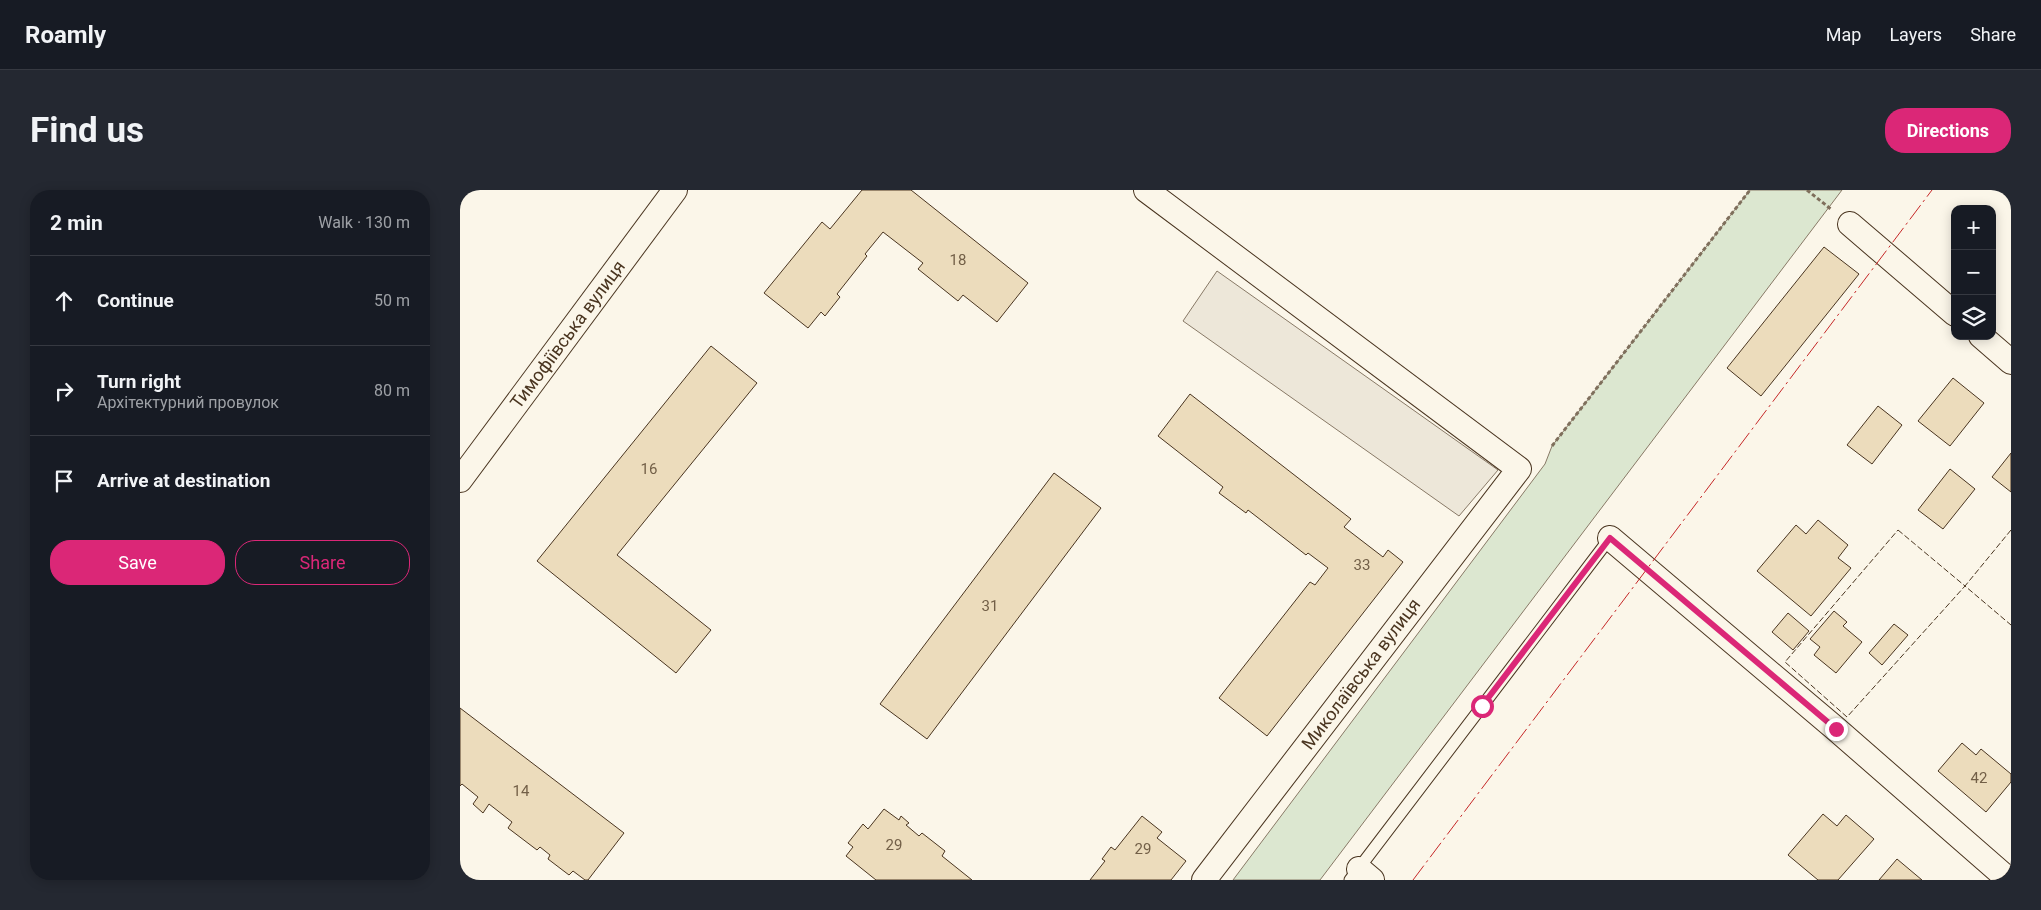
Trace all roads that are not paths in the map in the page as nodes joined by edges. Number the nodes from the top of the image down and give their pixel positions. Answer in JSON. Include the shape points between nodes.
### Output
{"nodes":[{"id":1,"x":676,"y":190,"type":"edge"},
{"id":2,"x":1146,"y":190,"type":"edge"},
{"id":3,"x":1850,"y":224,"type":"road end"},
{"id":4,"x":1951,"y":311,"type":"edge"},
{"id":5,"x":1986,"y":340,"type":"edge"},
{"id":6,"x":2011,"y":362,"type":"edge"},
{"id":7,"x":460,"y":480,"type":"edge"},
{"id":8,"x":1610,"y":538,"type":"joint"},
{"id":9,"x":1360,"y":876,"type":"edge"},
{"id":10,"x":1204,"y":880,"type":"edge"},
{"id":11,"x":2009,"y":880,"type":"edge"}],
"edges":[{"from":1,"to":7,"type":"street","name":"Тимофіївська вулиця"},
{"from":2,"to":10,"type":"street","name":"Миколаївська вулиця","via":[[1519,469]]},
{"from":3,"to":4,"type":"street"},
{"from":5,"to":6,"type":"street"},
{"from":8,"to":9,"type":"lane"},
{"from":8,"to":11,"type":"street"}]}
